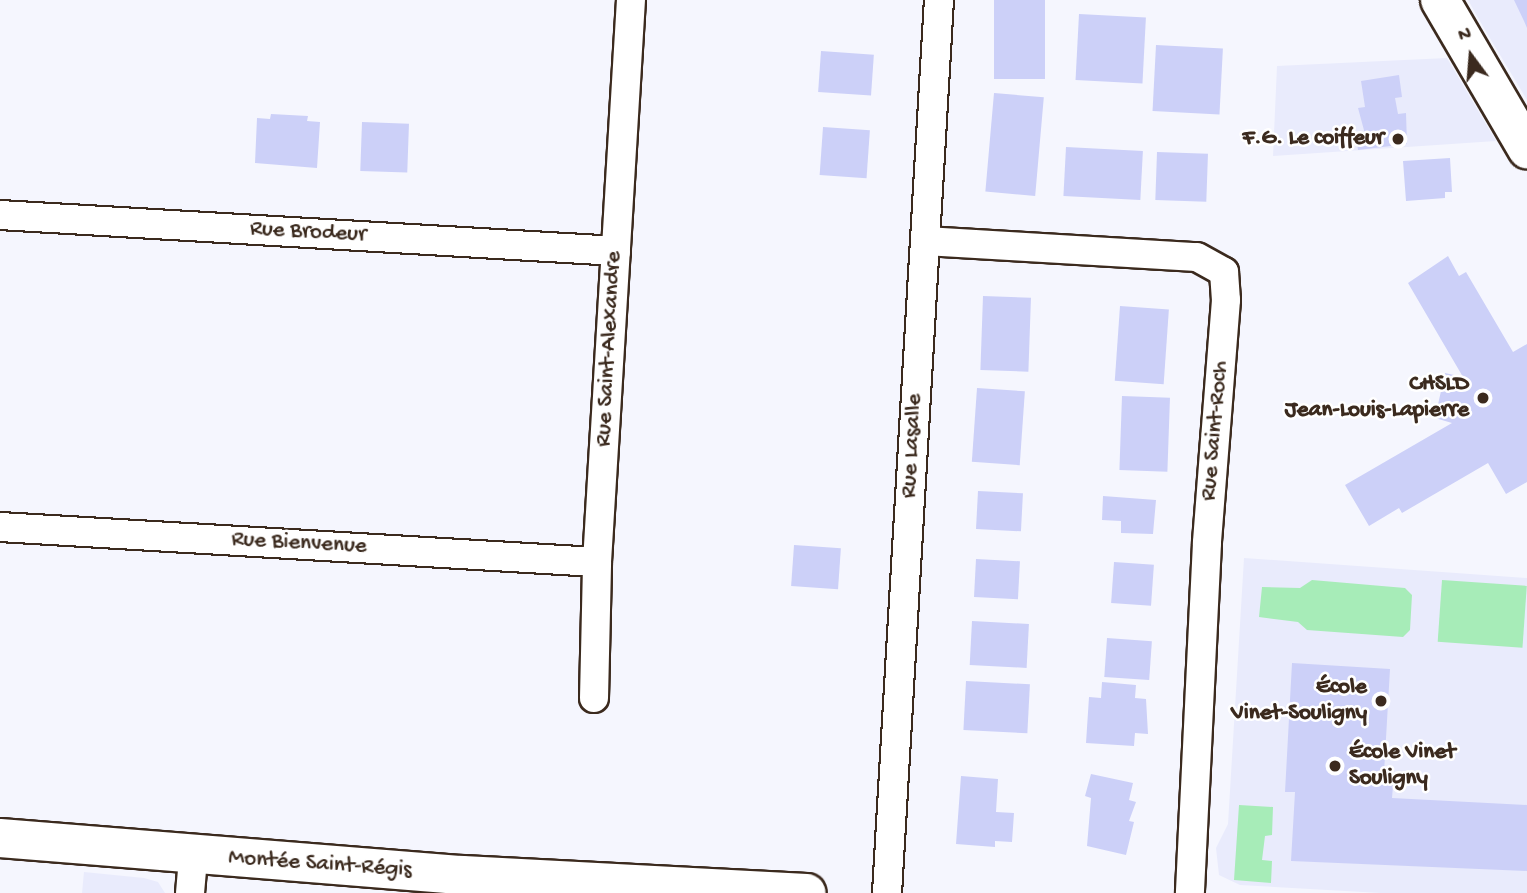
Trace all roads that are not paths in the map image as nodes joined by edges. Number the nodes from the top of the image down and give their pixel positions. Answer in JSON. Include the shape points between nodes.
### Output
{"nodes":[{"id":1,"x":631,"y":0,"type":"edge"},
{"id":2,"x":939,"y":0,"type":"edge"},
{"id":3,"x":1440,"y":0,"type":"edge"},
{"id":4,"x":1527,"y":149,"type":"edge"},
{"id":5,"x":0,"y":215,"type":"edge"},
{"id":6,"x":925,"y":242,"type":"junction"},
{"id":7,"x":616,"y":251,"type":"junction"},
{"id":8,"x":0,"y":527,"type":"edge"},
{"id":9,"x":597,"y":562,"type":"junction"},
{"id":10,"x":594,"y":698,"type":"dead end"},
{"id":11,"x":0,"y":838,"type":"edge"},
{"id":12,"x":193,"y":855,"type":"junction"},
{"id":13,"x":496,"y":885,"type":"edge"},
{"id":14,"x":190,"y":893,"type":"edge"},
{"id":15,"x":784,"y":893,"type":"edge"},
{"id":16,"x":807,"y":893,"type":"edge"},
{"id":17,"x":887,"y":893,"type":"edge"},
{"id":18,"x":1190,"y":893,"type":"edge"}],
"edges":[{"from":1,"to":7,"type":"street","name":"Rue Saint-Alexandre"},
{"from":2,"to":6,"type":"street","name":"Rue Lasalle"},
{"from":3,"to":4,"type":"street"},
{"from":5,"to":7,"type":"street","name":"Rue Brodeur"},
{"from":6,"to":17,"type":"street","name":"Rue Lasalle"},
{"from":6,"to":18,"type":"street","name":"Rue Saint-Roch","via":[[1197,257],[1224,272],[1227,300],[1207,543]]},
{"from":7,"to":9,"type":"street","name":"Rue Saint-Alexandre"},
{"from":8,"to":9,"type":"street","name":"Rue Bienvenue"},
{"from":9,"to":10,"type":"street","name":"Rue Saint-Alexandre"},
{"from":11,"to":12,"type":"street","name":"Montée Saint-Régis"},
{"from":12,"to":13,"type":"street","name":"Montée Saint-Régis"},
{"from":12,"to":14,"type":"street"},
{"from":13,"to":15,"type":"street","name":"Montée Saint-Régis"},
{"from":15,"to":16,"type":"street","name":"Montée Saint-Régis"}]}
